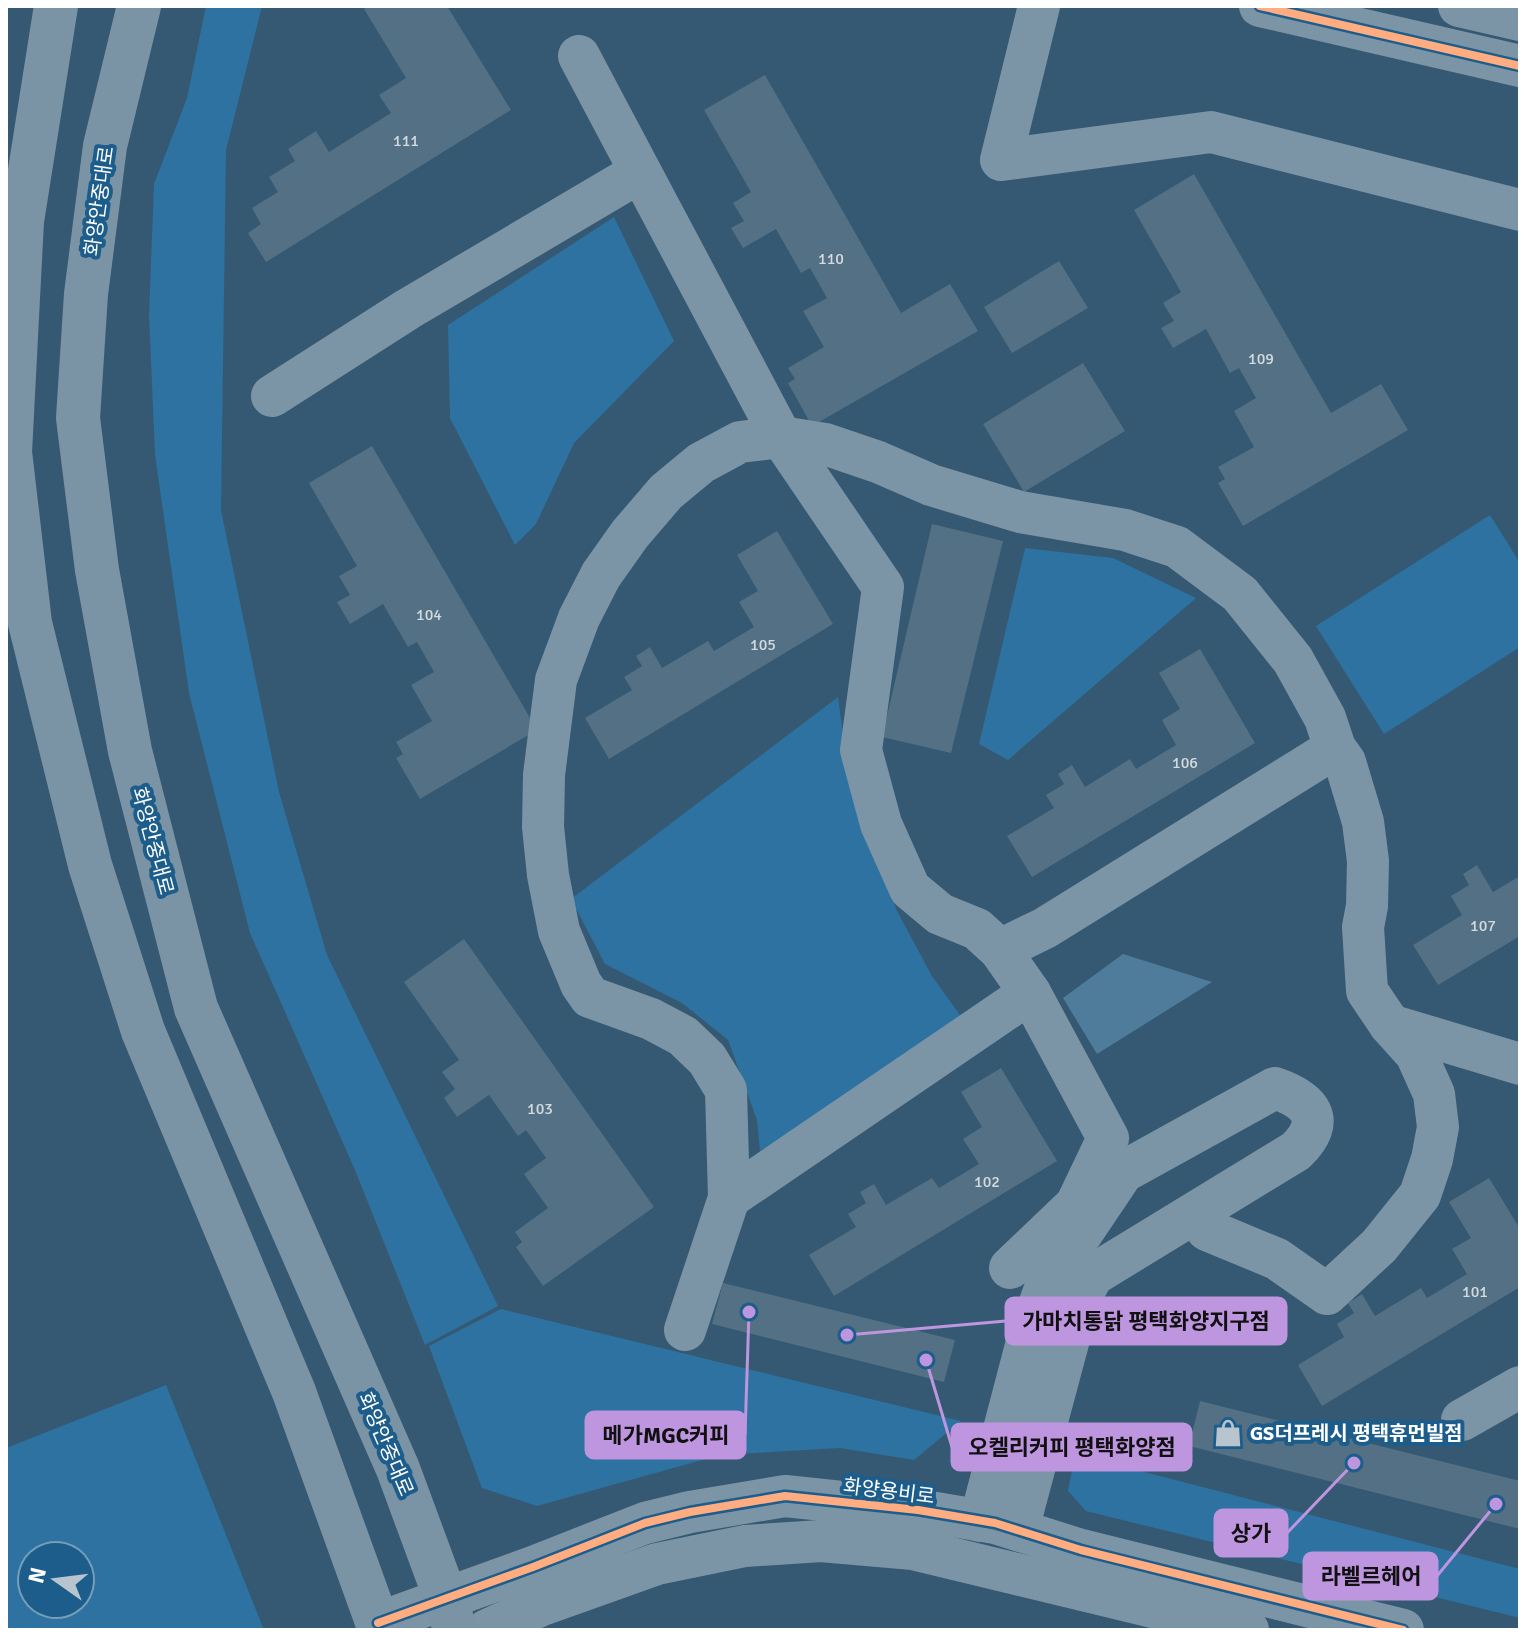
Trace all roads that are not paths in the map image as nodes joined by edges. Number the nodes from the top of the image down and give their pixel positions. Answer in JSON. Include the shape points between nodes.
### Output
{"nodes":[{"id":1,"x":56,"y":6,"type":"edge"},
{"id":2,"x":139,"y":6,"type":"edge"},
{"id":3,"x":1039,"y":6,"type":"edge"},
{"id":4,"x":1260,"y":6,"type":"edge"},
{"id":5,"x":1459,"y":6,"type":"edge"},
{"id":6,"x":1520,"y":20,"type":"edge"},
{"id":7,"x":579,"y":56,"type":"dead end"},
{"id":8,"x":1520,"y":66,"type":"edge"},
{"id":9,"x":640,"y":172,"type":"junction"},
{"id":10,"x":1520,"y":210,"type":"edge"},
{"id":11,"x":272,"y":396,"type":"dead end"},
{"id":12,"x":781,"y":437,"type":"junction"},
{"id":13,"x":1335,"y":748,"type":"junction"},
{"id":14,"x":1000,"y":950,"type":"junction"},
{"id":15,"x":1030,"y":993,"type":"junction"},
{"id":16,"x":1390,"y":1025,"type":"junction"},
{"id":17,"x":1520,"y":1064,"type":"edge"},
{"id":18,"x":729,"y":1198,"type":"junction"},
{"id":19,"x":1074,"y":1223,"type":"junction"},
{"id":20,"x":1207,"y":1230,"type":"dead end"},
{"id":21,"x":1010,"y":1268,"type":"dead end"},
{"id":22,"x":685,"y":1330,"type":"dead end"},
{"id":23,"x":1520,"y":1387,"type":"edge"},
{"id":24,"x":1462,"y":1420,"type":"dead end"},
{"id":25,"x":999,"y":1525,"type":"junction"},
{"id":26,"x":451,"y":1614,"type":"edge"},
{"id":27,"x":379,"y":1627,"type":"edge"},
{"id":28,"x":487,"y":1630,"type":"edge"},
{"id":29,"x":1248,"y":1630,"type":"edge"},
{"id":30,"x":1403,"y":1630,"type":"edge"}],
"edges":[{"from":1,"to":27,"type":"main road","via":[[22,221],[10,452],[30,623],[90,865],[143,1031],[294,1392]]},
{"from":2,"to":26,"type":"main road","name":"화양안중대로","via":[[105,146],[86,294],[78,418],[97,570],[130,751],[196,1008],[398,1469]]},
{"from":3,"to":10,"type":"street","via":[[1001,160],[1211,132]]},
{"from":4,"to":8,"type":"street"},
{"from":5,"to":6,"type":"street"},
{"from":7,"to":9,"type":"street"},
{"from":9,"to":11,"type":"street"},
{"from":9,"to":12,"type":"street"},
{"from":12,"to":13,"type":"street","via":[[825,444],[1020,512],[1125,530],[1177,547],[1240,594],[1293,660]]},
{"from":12,"to":14,"type":"street","via":[[883,587],[861,750],[881,824],[910,889],[940,914],[977,929]]},
{"from":12,"to":18,"type":"street","via":[[740,442],[701,463],[666,492],[601,575],[556,680],[544,775],[548,875],[559,931],[581,984],[590,997],[683,1036],[707,1059],[726,1090]]},
{"from":13,"to":14,"type":"street","via":[[1045,928]]},
{"from":13,"to":16,"type":"street","via":[[1345,762],[1363,822],[1368,861],[1363,927],[1367,991]]},
{"from":14,"to":15,"type":"street"},
{"from":15,"to":18,"type":"street"},
{"from":15,"to":19,"type":"street","via":[[1108,1138],[1076,1205]]},
{"from":16,"to":17,"type":"street"},
{"from":16,"to":20,"type":"street","via":[[1416,1054],[1434,1094],[1438,1127],[1420,1195],[1379,1246],[1327,1294],[1277,1259]]},
{"from":18,"to":22,"type":"street"},
{"from":19,"to":21,"type":"street"},
{"from":19,"to":25,"type":"street","via":[[1029,1334]]},
{"from":19,"to":25,"type":"street","via":[[1123,1172],[1260,1094],[1275,1088],[1304,1100],[1310,1111],[1312,1128],[1296,1151],[1093,1275],[1080,1298]]},
{"from":23,"to":24,"type":"street"},
{"from":25,"to":26,"type":"street","name":"화양용비로","via":[[785,1496],[645,1523]]},
{"from":25,"to":30,"type":"street","name":"화양용비로"},
{"from":26,"to":27,"type":"street","name":"화양용비로"},
{"from":28,"to":29,"type":"street","via":[[657,1564],[745,1546],[821,1541],[913,1549]]}]}
